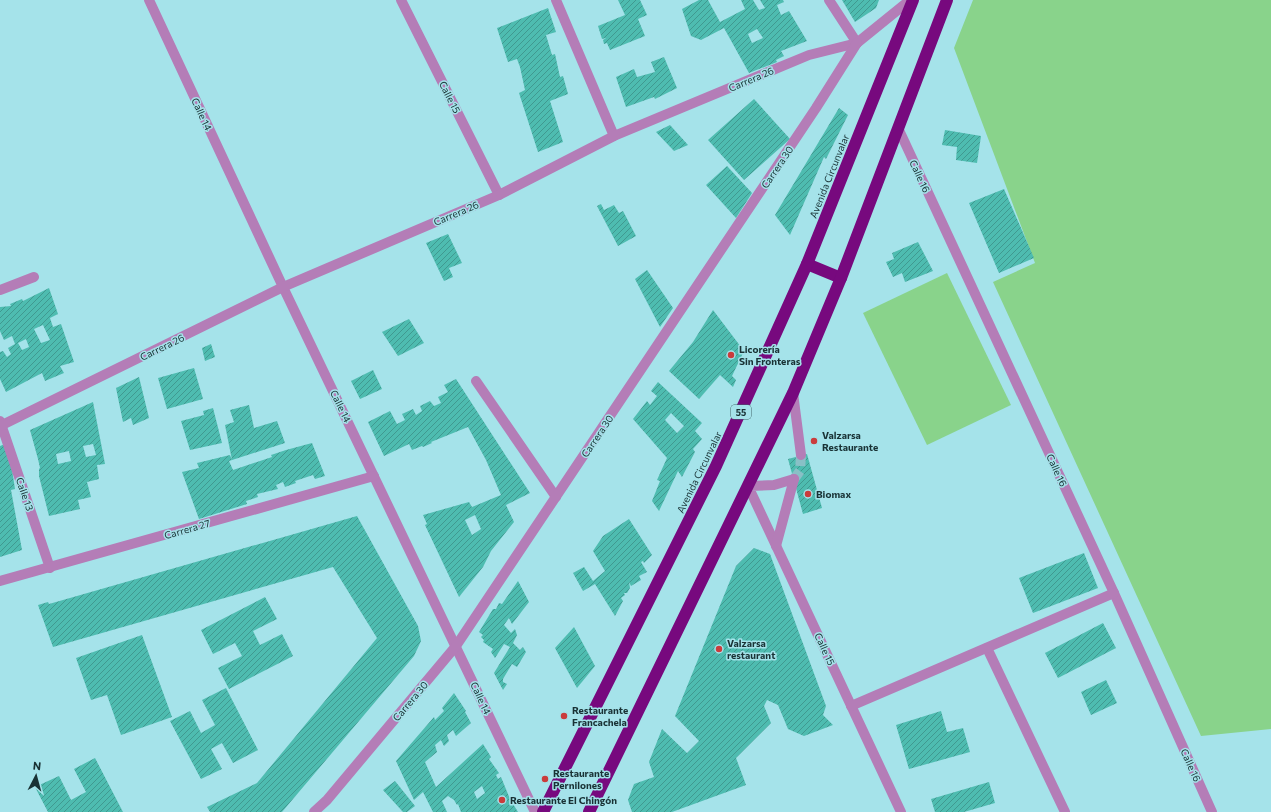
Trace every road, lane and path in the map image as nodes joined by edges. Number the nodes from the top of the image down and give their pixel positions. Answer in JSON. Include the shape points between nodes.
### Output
{"nodes":[{"id":1,"x":148,"y":0,"type":"edge"},
{"id":2,"x":401,"y":0,"type":"edge"},
{"id":3,"x":556,"y":0,"type":"edge"},
{"id":4,"x":829,"y":0,"type":"edge"},
{"id":5,"x":911,"y":0,"type":"edge"},
{"id":6,"x":947,"y":0,"type":"edge"},
{"id":7,"x":857,"y":43,"type":"junction"},
{"id":8,"x":899,"y":130,"type":"junction"},
{"id":9,"x":614,"y":136,"type":"junction"},
{"id":10,"x":499,"y":195,"type":"junction"},
{"id":11,"x":807,"y":264,"type":"junction"},
{"id":12,"x":34,"y":277,"type":"dead end"},
{"id":13,"x":840,"y":278,"type":"junction"},
{"id":14,"x":284,"y":287,"type":"junction"},
{"id":15,"x":0,"y":290,"type":"edge"},
{"id":16,"x":476,"y":381,"type":"dead end"},
{"id":17,"x":793,"y":393,"type":"junction"},
{"id":18,"x":1,"y":424,"type":"edge"},
{"id":19,"x":801,"y":455,"type":"tunnel mouth"},
{"id":20,"x":374,"y":476,"type":"junction"},
{"id":21,"x":748,"y":486,"type":"junction"},
{"id":22,"x":556,"y":497,"type":"junction"},
{"id":23,"x":776,"y":546,"type":"junction"},
{"id":24,"x":50,"y":568,"type":"junction"},
{"id":25,"x":0,"y":581,"type":"edge"},
{"id":26,"x":1114,"y":593,"type":"junction"},
{"id":27,"x":456,"y":646,"type":"junction"},
{"id":28,"x":987,"y":648,"type":"junction"},
{"id":29,"x":851,"y":706,"type":"junction"},
{"id":30,"x":314,"y":812,"type":"edge"},
{"id":31,"x":535,"y":812,"type":"edge"},
{"id":32,"x":543,"y":812,"type":"edge"},
{"id":33,"x":589,"y":812,"type":"edge"},
{"id":34,"x":901,"y":812,"type":"edge"},
{"id":35,"x":1065,"y":812,"type":"edge"},
{"id":36,"x":1212,"y":812,"type":"edge"}],
"edges":[{"from":1,"to":14,"type":"street","name":"Calle 14"},
{"from":2,"to":10,"type":"street","name":"Calle 15"},
{"from":3,"to":9,"type":"street"},
{"from":4,"to":7,"type":"street"},
{"from":5,"to":7,"type":"street","name":"Carrera 26"},
{"from":5,"to":11,"type":"highway","name":"Avenida Circunvalar","number":"55"},
{"from":6,"to":8,"type":"highway"},
{"from":7,"to":9,"type":"street","name":"Carrera 26","via":[[809,55]]},
{"from":7,"to":22,"type":"street","name":"Carrera 30"},
{"from":8,"to":13,"type":"highway"},
{"from":8,"to":26,"type":"street","name":"Calle 16"},
{"from":9,"to":10,"type":"street","name":"Carrera 26"},
{"from":10,"to":14,"type":"street","name":"Carrera 26"},
{"from":11,"to":13,"type":"highway"},
{"from":11,"to":32,"type":"highway","name":"Avenida Circunvalar","number":"55","via":[[716,466]]},
{"from":12,"to":15,"type":"street"},
{"from":13,"to":17,"type":"highway"},
{"from":14,"to":18,"type":"street","name":"Carrera 26"},
{"from":14,"to":20,"type":"street","name":"Calle 14"},
{"from":16,"to":22,"type":"street"},
{"from":17,"to":19,"type":"street"},
{"from":17,"to":21,"type":"highway"},
{"from":18,"to":24,"type":"street","name":"Calle 13"},
{"from":20,"to":24,"type":"street","name":"Carrera 27"},
{"from":20,"to":27,"type":"street","name":"Calle 14"},
{"from":21,"to":23,"type":"street","name":"Calle 15"},
{"from":21,"to":23,"type":"street","via":[[774,485],[794,479]]},
{"from":21,"to":33,"type":"highway"},
{"from":22,"to":27,"type":"street","name":"Carrera 30"},
{"from":23,"to":29,"type":"street","name":"Calle 15"},
{"from":24,"to":25,"type":"street","name":"Carrera 27"},
{"from":26,"to":28,"type":"street"},
{"from":26,"to":36,"type":"street","name":"Calle 16"},
{"from":27,"to":30,"type":"street","name":"Carrera 30","via":[[327,800]]},
{"from":27,"to":31,"type":"street","name":"Calle 14"},
{"from":28,"to":29,"type":"street"},
{"from":28,"to":35,"type":"street"},
{"from":29,"to":34,"type":"street","name":"Calle 15"}]}
